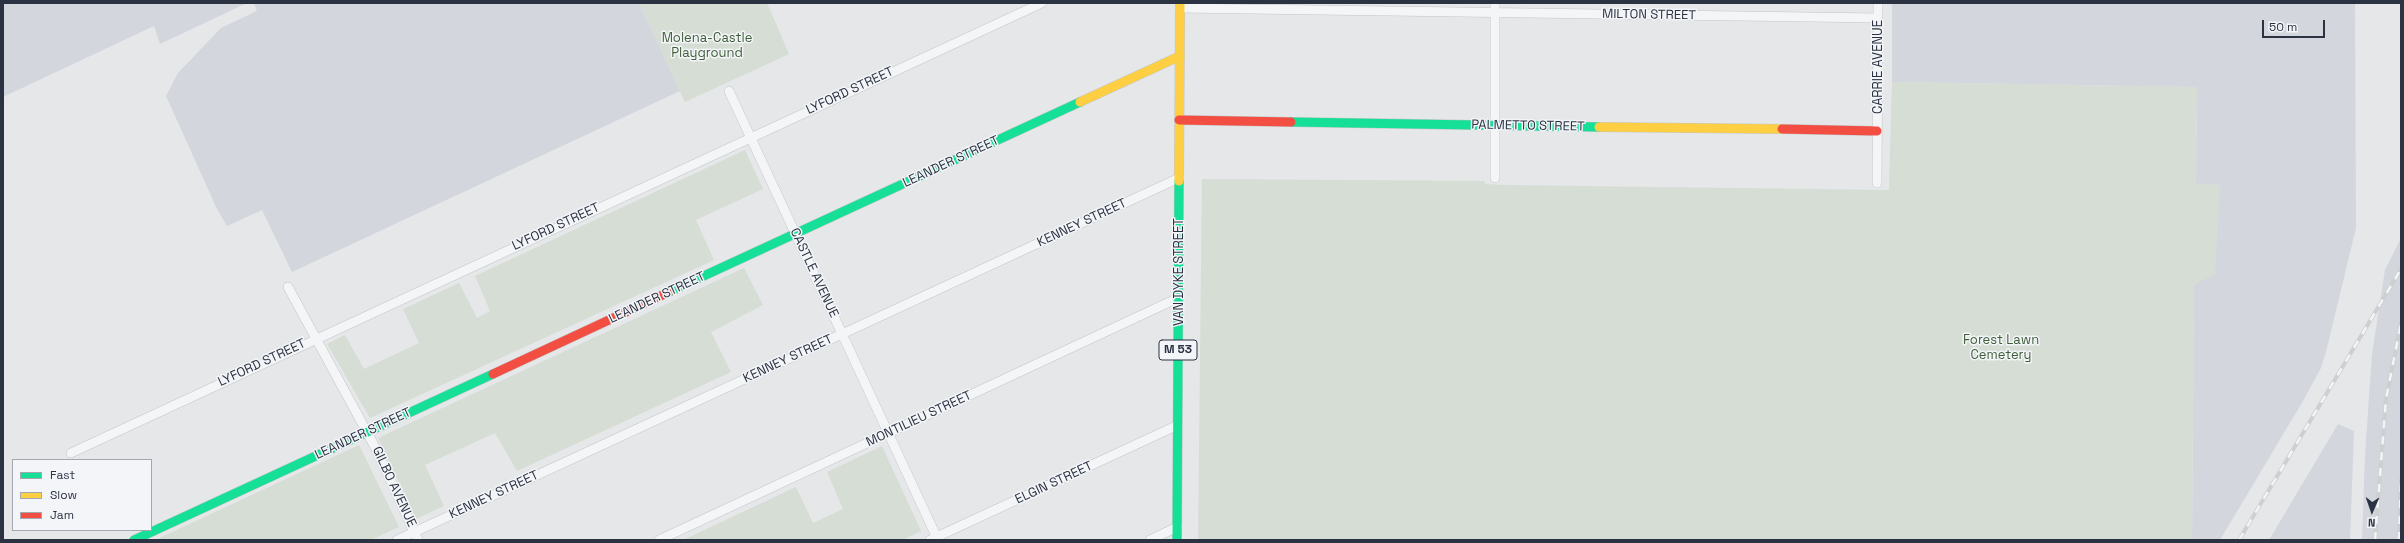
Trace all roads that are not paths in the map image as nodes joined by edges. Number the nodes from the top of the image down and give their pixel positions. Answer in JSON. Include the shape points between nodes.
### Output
{"nodes":[{"id":1,"x":1042,"y":3,"type":"edge"},
{"id":2,"x":1495,"y":3,"type":"edge"},
{"id":3,"x":1878,"y":3,"type":"edge"},
{"id":4,"x":1180,"y":6,"type":"edge"},
{"id":5,"x":1495,"y":13,"type":"junction"},
{"id":6,"x":1878,"y":18,"type":"junction"},
{"id":7,"x":1180,"y":56,"type":"junction"},
{"id":8,"x":730,"y":91,"type":"dead end"},
{"id":9,"x":1180,"y":120,"type":"junction"},
{"id":10,"x":1495,"y":125,"type":"junction"},
{"id":11,"x":1877,"y":131,"type":"junction"},
{"id":12,"x":751,"y":137,"type":"junction"},
{"id":13,"x":1179,"y":178,"type":"junction"},
{"id":14,"x":1495,"y":178,"type":"dead end"},
{"id":15,"x":1877,"y":183,"type":"dead end"},
{"id":16,"x":796,"y":233,"type":"junction"},
{"id":17,"x":288,"y":287,"type":"dead end"},
{"id":18,"x":1178,"y":298,"type":"junction"},
{"id":19,"x":843,"y":334,"type":"junction"},
{"id":20,"x":316,"y":338,"type":"junction"},
{"id":21,"x":1178,"y":425,"type":"junction"},
{"id":22,"x":367,"y":432,"type":"junction"},
{"id":23,"x":889,"y":433,"type":"junction"},
{"id":24,"x":71,"y":452,"type":"dead end"},
{"id":25,"x":1177,"y":527,"type":"junction"},
{"id":26,"x":416,"y":536,"type":"edge"},
{"id":27,"x":935,"y":539,"type":"edge"},
{"id":28,"x":134,"y":540,"type":"edge"},
{"id":29,"x":397,"y":540,"type":"edge"},
{"id":30,"x":659,"y":540,"type":"edge"},
{"id":31,"x":1150,"y":540,"type":"edge"},
{"id":32,"x":1177,"y":540,"type":"edge"}],
"edges":[{"from":1,"to":12,"type":"street","name":"LYFORD STREET"},
{"from":2,"to":5,"type":"street"},
{"from":3,"to":6,"type":"street","name":"CARRIE AVENUE"},
{"from":4,"to":5,"type":"street","name":"MILTON STREET"},
{"from":4,"to":7,"type":"street","name":"VAN DYKE STREET","number":"M 53"},
{"from":5,"to":6,"type":"street","name":"MILTON STREET"},
{"from":5,"to":10,"type":"street"},
{"from":6,"to":11,"type":"street","name":"CARRIE AVENUE"},
{"from":7,"to":9,"type":"street","name":"VAN DYKE STREET","number":"M 53"},
{"from":7,"to":16,"type":"street","name":"LEANDER STREET"},
{"from":8,"to":12,"type":"street","name":"CASTLE AVENUE"},
{"from":9,"to":10,"type":"street","name":"PALMETTO STREET"},
{"from":9,"to":13,"type":"street","name":"VAN DYKE STREET","number":"M 53"},
{"from":10,"to":11,"type":"street","name":"PALMETTO STREET"},
{"from":10,"to":14,"type":"street"},
{"from":11,"to":15,"type":"street","name":"CARRIE AVENUE"},
{"from":12,"to":16,"type":"street","name":"CASTLE AVENUE"},
{"from":12,"to":20,"type":"street","name":"LYFORD STREET"},
{"from":13,"to":18,"type":"street","name":"VAN DYKE STREET","number":"M 53"},
{"from":13,"to":19,"type":"street","name":"KENNEY STREET"},
{"from":16,"to":19,"type":"street","name":"CASTLE AVENUE"},
{"from":16,"to":22,"type":"street","name":"LEANDER STREET"},
{"from":17,"to":20,"type":"street","name":"GILBO AVENUE"},
{"from":18,"to":21,"type":"street","name":"VAN DYKE STREET","number":"M 53"},
{"from":18,"to":23,"type":"street","name":"MONTILIEU STREET"},
{"from":19,"to":23,"type":"street","name":"CASTLE AVENUE"},
{"from":19,"to":26,"type":"street","name":"KENNEY STREET"},
{"from":20,"to":22,"type":"street","name":"GILBO AVENUE"},
{"from":20,"to":24,"type":"street","name":"LYFORD STREET"},
{"from":21,"to":25,"type":"street","name":"VAN DYKE STREET","number":"M 53"},
{"from":21,"to":27,"type":"street","name":"ELGIN STREET"},
{"from":22,"to":26,"type":"street","name":"GILBO AVENUE"},
{"from":22,"to":28,"type":"street","name":"LEANDER STREET"},
{"from":23,"to":27,"type":"street","name":"CASTLE AVENUE"},
{"from":23,"to":30,"type":"street","name":"MONTILIEU STREET"},
{"from":25,"to":31,"type":"street"},
{"from":25,"to":32,"type":"street","name":"VAN DYKE STREET","number":"M 53"},
{"from":26,"to":29,"type":"street","name":"KENNEY STREET"}]}
